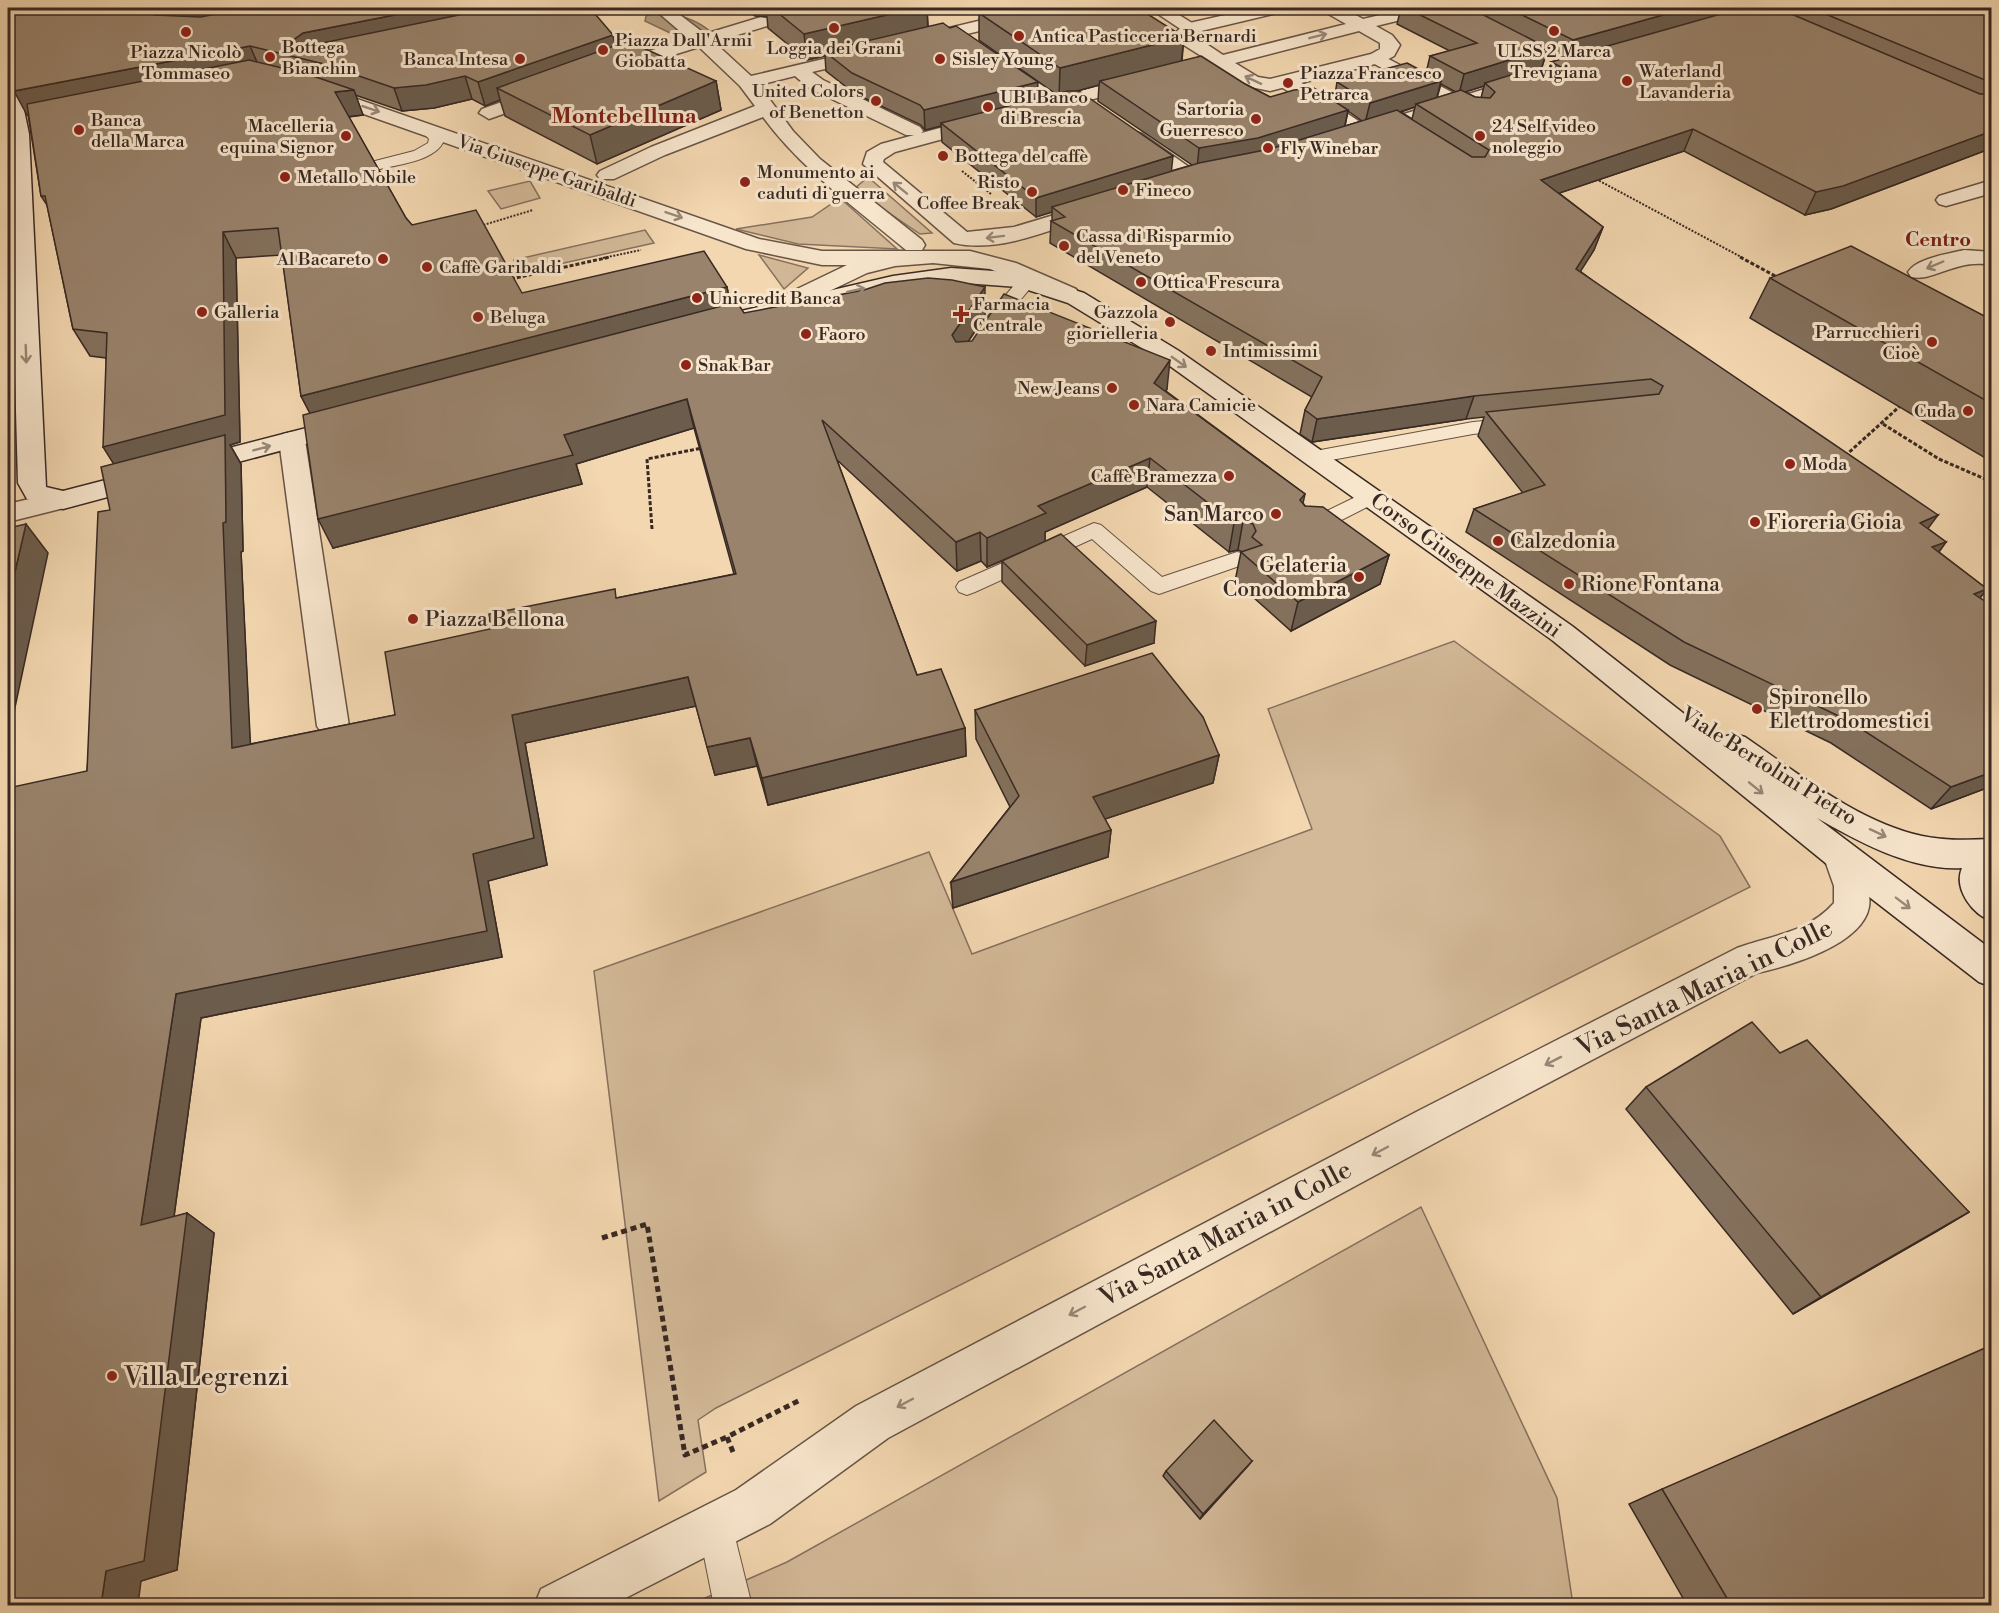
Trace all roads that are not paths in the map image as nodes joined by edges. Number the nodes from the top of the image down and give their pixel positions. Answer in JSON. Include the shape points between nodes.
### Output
{"nodes":[{"id":1,"x":149,"y":8,"type":"edge"},
{"id":2,"x":661,"y":8,"type":"edge"},
{"id":3,"x":1052,"y":8,"type":"edge"},
{"id":4,"x":1157,"y":8,"type":"edge"},
{"id":5,"x":1275,"y":8,"type":"edge"},
{"id":6,"x":1331,"y":8,"type":"edge"},
{"id":7,"x":1428,"y":8,"type":"edge"},
{"id":8,"x":761,"y":22,"type":"dead end"},
{"id":9,"x":1362,"y":25,"type":"junction"},
{"id":10,"x":1191,"y":28,"type":"junction"},
{"id":11,"x":953,"y":32,"type":"junction"},
{"id":12,"x":195,"y":33,"type":"edge"},
{"id":13,"x":703,"y":41,"type":"junction"},
{"id":14,"x":8,"y":45,"type":"edge"},
{"id":15,"x":1538,"y":56,"type":"edge"},
{"id":16,"x":1605,"y":57,"type":"edge"},
{"id":17,"x":1377,"y":58,"type":"junction"},
{"id":18,"x":1221,"y":61,"type":"junction"},
{"id":19,"x":1564,"y":69,"type":"junction"},
{"id":20,"x":798,"y":70,"type":"junction"},
{"id":21,"x":592,"y":75,"type":"edge"},
{"id":22,"x":1526,"y":81,"type":"junction"},
{"id":23,"x":747,"y":82,"type":"junction"},
{"id":24,"x":1287,"y":82,"type":"junction"},
{"id":25,"x":565,"y":85,"type":"edge"},
{"id":26,"x":302,"y":87,"type":"edge"},
{"id":27,"x":1545,"y":91,"type":"edge"},
{"id":28,"x":1056,"y":100,"type":"junction"},
{"id":29,"x":1459,"y":102,"type":"junction"},
{"id":30,"x":766,"y":109,"type":"junction"},
{"id":31,"x":1027,"y":111,"type":"edge"},
{"id":32,"x":489,"y":113,"type":"edge"},
{"id":33,"x":1477,"y":113,"type":"edge"},
{"id":34,"x":1099,"y":114,"type":"edge"},
{"id":35,"x":1000,"y":118,"type":"edge"},
{"id":36,"x":40,"y":121,"type":"edge"},
{"id":37,"x":1117,"y":126,"type":"edge"},
{"id":38,"x":12,"y":127,"type":"edge"},
{"id":39,"x":427,"y":129,"type":"junction"},
{"id":40,"x":913,"y":131,"type":"edge"},
{"id":41,"x":1389,"y":131,"type":"junction"},
{"id":42,"x":1343,"y":139,"type":"edge"},
{"id":43,"x":380,"y":164,"type":"dead end"},
{"id":44,"x":1214,"y":173,"type":"edge"},
{"id":45,"x":607,"y":175,"type":"dead end"},
{"id":46,"x":1192,"y":178,"type":"junction"},
{"id":47,"x":1170,"y":185,"type":"edge"},
{"id":48,"x":1992,"y":186,"type":"edge"},
{"id":49,"x":1946,"y":200,"type":"dead end"},
{"id":50,"x":1116,"y":202,"type":"edge"},
{"id":51,"x":1030,"y":230,"type":"junction"},
{"id":52,"x":960,"y":237,"type":"junction"},
{"id":53,"x":1992,"y":259,"type":"edge"},
{"id":54,"x":914,"y":260,"type":"junction"},
{"id":55,"x":1919,"y":272,"type":"dead end"},
{"id":56,"x":1027,"y":277,"type":"junction"},
{"id":57,"x":1076,"y":298,"type":"joint"},
{"id":58,"x":728,"y":321,"type":"edge"},
{"id":59,"x":982,"y":339,"type":"edge"},
{"id":60,"x":367,"y":420,"type":"edge"},
{"id":61,"x":1540,"y":421,"type":"edge"},
{"id":62,"x":292,"y":440,"type":"junction"},
{"id":63,"x":1315,"y":457,"type":"junction"},
{"id":64,"x":31,"y":483,"type":"junction"},
{"id":65,"x":1370,"y":497,"type":"junction"},
{"id":66,"x":63,"y":500,"type":"junction"},
{"id":67,"x":9,"y":513,"type":"edge"},
{"id":68,"x":1307,"y":529,"type":"edge"},
{"id":69,"x":1237,"y":559,"type":"edge"},
{"id":70,"x":967,"y":587,"type":"dead end"},
{"id":71,"x":1562,"y":633,"type":"junction"},
{"id":72,"x":333,"y":726,"type":"edge"},
{"id":73,"x":1992,"y":854,"type":"edge"},
{"id":74,"x":1840,"y":855,"type":"junction"},
{"id":75,"x":1992,"y":907,"type":"edge"},
{"id":76,"x":1992,"y":971,"type":"edge"},
{"id":77,"x":716,"y":1526,"type":"junction"},
{"id":78,"x":558,"y":1605,"type":"edge"},
{"id":79,"x":733,"y":1605,"type":"edge"}],
"edges":[{"from":1,"to":12,"type":"street","via":[[145,19],[150,25],[176,33]]},
{"from":2,"to":13,"type":"street"},
{"from":3,"to":11,"type":"street"},
{"from":4,"to":10,"type":"street"},
{"from":5,"to":10,"type":"street"},
{"from":6,"to":9,"type":"street"},
{"from":7,"to":9,"type":"street"},
{"from":8,"to":13,"type":"street"},
{"from":9,"to":17,"type":"street","via":[[1391,45],[1388,52]]},
{"from":18,"to":9,"type":"street","one_way":true},
{"from":10,"to":18,"type":"street","via":[[1185,30],[1185,38]]},
{"from":11,"to":20,"type":"street","via":[[867,49]]},
{"from":11,"to":28,"type":"street"},
{"from":13,"to":21,"type":"street","via":[[637,58]]},
{"from":13,"to":23,"type":"street"},
{"from":14,"to":38,"type":"street"},
{"from":15,"to":19,"type":"street"},
{"from":16,"to":19,"type":"street"},
{"from":17,"to":24,"type":"street"},
{"from":17,"to":29,"type":"street"},
{"from":24,"to":18,"type":"street","one_way":true,"via":[[1261,84]]},
{"from":18,"to":28,"type":"street"},
{"from":19,"to":22,"type":"street"},
{"from":20,"to":23,"type":"street"},
{"from":20,"to":40,"type":"street","via":[[816,84]]},
{"from":22,"to":27,"type":"lane"},
{"from":22,"to":29,"type":"street"},
{"from":23,"to":30,"type":"street"},
{"from":24,"to":41,"type":"street"},
{"from":25,"to":32,"type":"street"},
{"from":26,"to":39,"type":"street","name":"Via Giuseppe Garibaldi","one_way":true},
{"from":28,"to":31,"type":"street"},
{"from":28,"to":34,"type":"street","via":[[1081,102]]},
{"from":29,"to":33,"type":"street"},
{"from":29,"to":41,"type":"street"},
{"from":30,"to":45,"type":"street"},
{"from":30,"to":54,"type":"street","via":[[813,163]]},
{"from":52,"to":35,"type":"street","one_way":true,"via":[[872,161],[888,148]]},
{"from":36,"to":38,"type":"street"},
{"from":37,"to":46,"type":"street"},
{"from":38,"to":64,"type":"street","one_way":true},
{"from":39,"to":43,"type":"lane","via":[[437,138],[435,145],[419,154]]},
{"from":39,"to":54,"type":"street","name":"Via Giuseppe Garibaldi","one_way":true,"via":[[779,251],[832,259]]},
{"from":41,"to":42,"type":"street"},
{"from":44,"to":46,"type":"street"},
{"from":46,"to":47,"type":"street"},
{"from":48,"to":49,"type":"street"},
{"from":50,"to":51,"type":"street"},
{"from":51,"to":52,"type":"street","one_way":true,"via":[[987,238]]},
{"from":51,"to":56,"type":"street","via":[[1022,250]]},
{"from":52,"to":54,"type":"street","name":"Via Giuseppe Garibaldi","via":[[954,250]]},
{"from":53,"to":55,"type":"street","one_way":true,"via":[[1961,256]]},
{"from":54,"to":56,"type":"street","name":"Via Giuseppe Garibaldi","via":[[972,275]]},
{"from":58,"to":54,"type":"street","one_way":true,"via":[[778,308]]},
{"from":56,"to":57,"type":"street","name":"Via Giuseppe Garibaldi"},
{"from":56,"to":59,"type":"lane"},
{"from":57,"to":63,"type":"street","name":"Corso Giuseppe Mazzini","one_way":true,"via":[[1161,350]]},
{"from":60,"to":62,"type":"street"},
{"from":61,"to":63,"type":"lane"},
{"from":66,"to":62,"type":"street","one_way":true},
{"from":62,"to":72,"type":"street"},
{"from":63,"to":65,"type":"street","name":"Corso Giuseppe Mazzini"},
{"from":64,"to":66,"type":"street","via":[[36,493]]},
{"from":64,"to":67,"type":"street","via":[[27,498]]},
{"from":65,"to":68,"type":"lane"},
{"from":65,"to":71,"type":"street","name":"Corso Giuseppe Mazzini"},
{"from":66,"to":67,"type":"street"},
{"from":69,"to":70,"type":"lane","via":[[1159,586],[1094,530]]},
{"from":71,"to":73,"type":"street","name":"Viale Bertolini Pietro","one_way":true,"via":[[1807,794],[1873,831],[1944,853]]},
{"from":71,"to":74,"type":"street","name":"Corso Giuseppe Mazzini","one_way":true},
{"from":73,"to":75,"type":"street","via":[[1975,876],[1977,888]]},
{"from":74,"to":76,"type":"street","name":"Corso Giuseppe Mazzini","one_way":true},
{"from":74,"to":77,"type":"street","name":"Via Santa Maria in Colle","one_way":true,"via":[[1852,896],[1851,908],[1837,924],[1794,949],[1750,959],[992,1357],[872,1422],[753,1507]]},
{"from":77,"to":78,"type":"street","name":"Via Santa Maria in Colle"},
{"from":77,"to":79,"type":"lane"}]}
